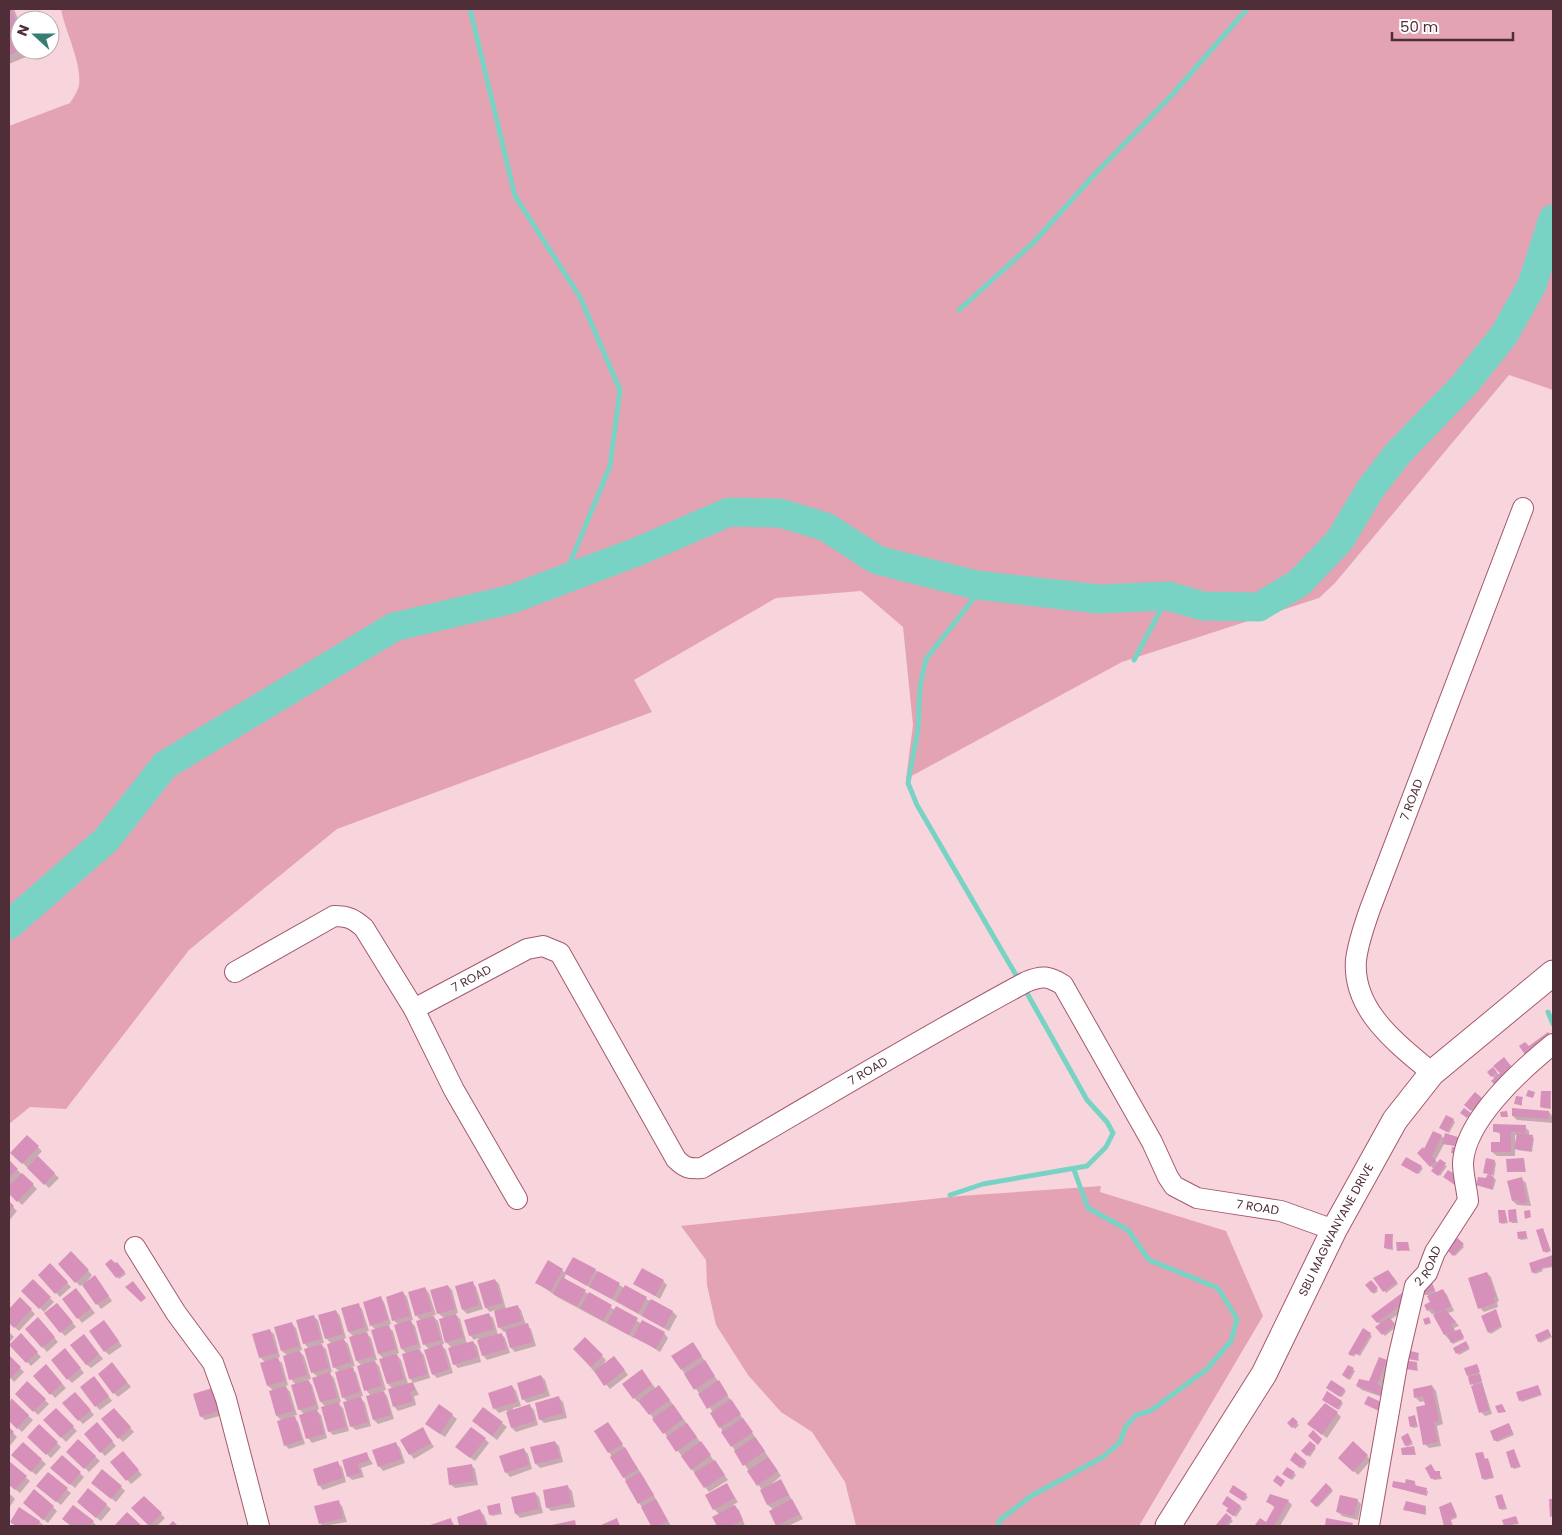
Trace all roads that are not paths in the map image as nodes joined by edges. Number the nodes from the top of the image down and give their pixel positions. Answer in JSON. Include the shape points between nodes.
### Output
{"nodes":[{"id":1,"x":1523,"y":508,"type":"dead end"},
{"id":2,"x":235,"y":972,"type":"dead end"},
{"id":3,"x":1553,"y":973,"type":"edge"},
{"id":4,"x":414,"y":1009,"type":"junction"},
{"id":5,"x":1553,"y":1044,"type":"edge"},
{"id":6,"x":1432,"y":1073,"type":"junction"},
{"id":7,"x":517,"y":1199,"type":"dead end"},
{"id":8,"x":1334,"y":1230,"type":"junction"},
{"id":9,"x":136,"y":1247,"type":"dead end"},
{"id":10,"x":259,"y":1526,"type":"edge"},
{"id":11,"x":1168,"y":1526,"type":"edge"},
{"id":12,"x":1369,"y":1526,"type":"edge"}],
"edges":[{"from":1,"to":6,"type":"street","name":"7 ROAD","via":[[1360,936],[1357,976],[1365,1002],[1381,1027]]},
{"from":2,"to":4,"type":"street","via":[[312,927],[334,916],[346,916],[364,928]]},
{"from":3,"to":6,"type":"main road","name":"SBU MAGWANYANE DRIVE"},
{"from":4,"to":7,"type":"street","via":[[454,1090]]},
{"from":4,"to":8,"type":"street","name":"7 ROAD","via":[[527,949],[543,946],[560,953],[676,1159],[685,1168],[692,1169],[702,1168],[784,1122],[932,1032],[1026,982],[1040,976],[1047,977],[1063,985],[1174,1186],[1197,1198],[1281,1211]]},
{"from":5,"to":12,"type":"street","name":"2 ROAD","via":[[1491,1104],[1473,1128],[1463,1164],[1466,1206],[1453,1221],[1411,1300]]},
{"from":6,"to":8,"type":"main road","name":"SBU MAGWANYANE DRIVE","via":[[1395,1120]]},
{"from":8,"to":11,"type":"main road","name":"SBU MAGWANYANE DRIVE","via":[[1264,1374]]},
{"from":9,"to":10,"type":"street","via":[[176,1313],[213,1363],[226,1399]]}]}
